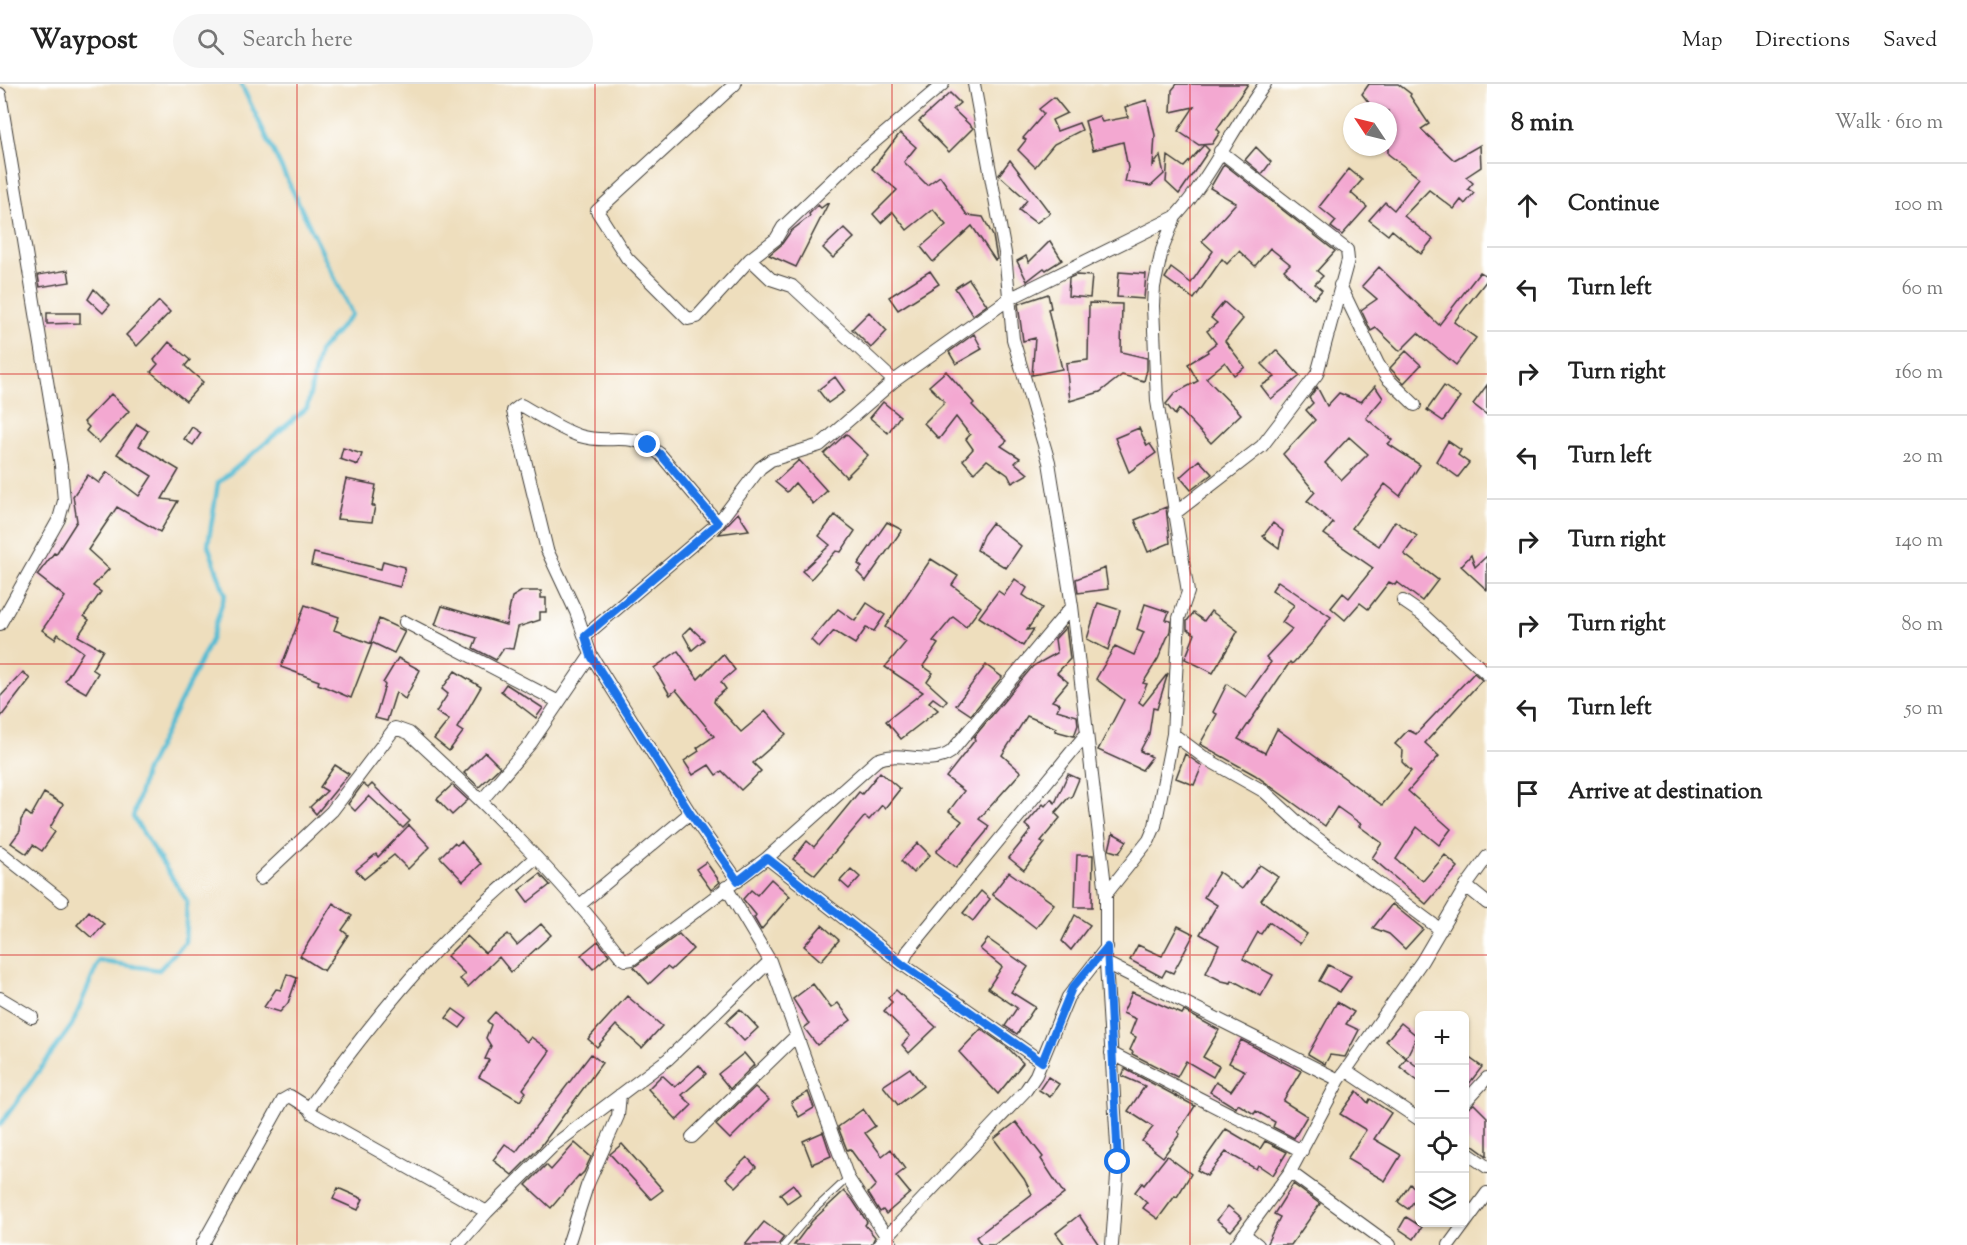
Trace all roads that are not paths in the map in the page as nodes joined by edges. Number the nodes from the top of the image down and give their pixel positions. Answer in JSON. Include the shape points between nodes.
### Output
{"nodes":[{"id":1,"x":735,"y":84,"type":"edge"},
{"id":2,"x":943,"y":84,"type":"edge"},
{"id":3,"x":974,"y":84,"type":"edge"},
{"id":4,"x":1265,"y":84,"type":"edge"},
{"id":5,"x":0,"y":94,"type":"edge"},
{"id":6,"x":1220,"y":151,"type":"junction"},
{"id":7,"x":1175,"y":217,"type":"junction"},
{"id":8,"x":750,"y":259,"type":"junction"},
{"id":9,"x":1340,"y":285,"type":"junction"},
{"id":10,"x":1009,"y":299,"type":"junction"},
{"id":11,"x":894,"y":381,"type":"junction"},
{"id":12,"x":1415,"y":405,"type":"dead end"},
{"id":13,"x":1174,"y":514,"type":"junction"},
{"id":14,"x":718,"y":523,"type":"junction"},
{"id":15,"x":1403,"y":601,"type":"dead end"},
{"id":16,"x":1072,"y":606,"type":"junction"},
{"id":17,"x":405,"y":622,"type":"dead end"},
{"id":18,"x":0,"y":624,"type":"edge"},
{"id":19,"x":585,"y":636,"type":"junction"},
{"id":20,"x":591,"y":656,"type":"junction"},
{"id":21,"x":1487,"y":674,"type":"edge"},
{"id":22,"x":560,"y":702,"type":"junction"},
{"id":23,"x":1087,"y":733,"type":"junction"},
{"id":24,"x":1173,"y":734,"type":"junction"},
{"id":25,"x":482,"y":800,"type":"junction"},
{"id":26,"x":690,"y":813,"type":"junction"},
{"id":27,"x":0,"y":852,"type":"edge"},
{"id":28,"x":536,"y":857,"type":"junction"},
{"id":29,"x":1487,"y":857,"type":"edge"},
{"id":30,"x":767,"y":858,"type":"junction"},
{"id":31,"x":260,"y":879,"type":"dead end"},
{"id":32,"x":732,"y":884,"type":"junction"},
{"id":33,"x":1466,"y":886,"type":"junction"},
{"id":34,"x":1106,"y":894,"type":"junction"},
{"id":35,"x":62,"y":901,"type":"dead end"},
{"id":36,"x":1487,"y":903,"type":"edge"},
{"id":37,"x":581,"y":904,"type":"junction"},
{"id":38,"x":1441,"y":930,"type":"junction"},
{"id":39,"x":1107,"y":947,"type":"junction"},
{"id":40,"x":770,"y":961,"type":"junction"},
{"id":41,"x":1106,"y":963,"type":"junction"},
{"id":42,"x":902,"y":964,"type":"junction"},
{"id":43,"x":0,"y":998,"type":"edge"},
{"id":44,"x":32,"y":1017,"type":"dead end"},
{"id":45,"x":795,"y":1037,"type":"junction"},
{"id":46,"x":1111,"y":1053,"type":"junction"},
{"id":47,"x":1042,"y":1062,"type":"junction"},
{"id":48,"x":1343,"y":1075,"type":"junction"},
{"id":49,"x":1487,"y":1078,"type":"edge"},
{"id":50,"x":620,"y":1095,"type":"junction"},
{"id":51,"x":1469,"y":1098,"type":"edge"},
{"id":52,"x":309,"y":1108,"type":"junction"},
{"id":53,"x":1417,"y":1119,"type":"edge"},
{"id":54,"x":692,"y":1137,"type":"dead end"},
{"id":55,"x":1302,"y":1151,"type":"junction"},
{"id":56,"x":1469,"y":1154,"type":"edge"},
{"id":57,"x":1487,"y":1167,"type":"edge"},
{"id":58,"x":1290,"y":1172,"type":"junction"},
{"id":59,"x":848,"y":1178,"type":"junction"},
{"id":60,"x":1487,"y":1193,"type":"edge"},
{"id":61,"x":486,"y":1212,"type":"junction"},
{"id":62,"x":1245,"y":1234,"type":"junction"},
{"id":63,"x":886,"y":1242,"type":"edge"},
{"id":64,"x":202,"y":1245,"type":"edge"},
{"id":65,"x":458,"y":1245,"type":"edge"},
{"id":66,"x":568,"y":1245,"type":"edge"},
{"id":67,"x":784,"y":1245,"type":"edge"},
{"id":68,"x":1112,"y":1245,"type":"edge"},
{"id":69,"x":1236,"y":1245,"type":"edge"},
{"id":70,"x":1258,"y":1245,"type":"edge"},
{"id":71,"x":1390,"y":1245,"type":"edge"},
{"id":72,"x":1449,"y":1245,"type":"edge"}],
"edges":[{"from":1,"to":8,"type":"street","via":[[597,211],[627,258],[688,319],[697,318]]},
{"from":2,"to":8,"type":"street","via":[[852,161]]},
{"from":3,"to":10,"type":"street","via":[[1005,254]]},
{"from":4,"to":6,"type":"street"},
{"from":5,"to":18,"type":"street","via":[[64,501],[59,519]]},
{"from":6,"to":7,"type":"street","via":[[1194,197]]},
{"from":6,"to":9,"type":"street","via":[[1347,250]]},
{"from":7,"to":10,"type":"street"},
{"from":7,"to":13,"type":"street","via":[[1162,250],[1153,306],[1157,401]]},
{"from":8,"to":11,"type":"street","via":[[771,279],[792,286]]},
{"from":9,"to":12,"type":"street","via":[[1378,364]]},
{"from":9,"to":13,"type":"street","via":[[1312,381],[1262,446]]},
{"from":10,"to":11,"type":"street"},
{"from":10,"to":16,"type":"street","via":[[1012,339],[1049,462]]},
{"from":11,"to":14,"type":"street","via":[[820,446],[771,460],[760,468]]},
{"from":13,"to":24,"type":"street","via":[[1188,592],[1179,618]]},
{"from":14,"to":19,"type":"street"},
{"from":14,"to":19,"type":"street","via":[[648,445],[632,438],[577,435],[521,405],[516,406],[513,411],[547,550]]},
{"from":15,"to":21,"type":"street"},
{"from":16,"to":23,"type":"street"},
{"from":16,"to":30,"type":"street","via":[[951,752],[935,759],[886,756],[877,760]]},
{"from":17,"to":22,"type":"street"},
{"from":19,"to":20,"type":"street"},
{"from":20,"to":22,"type":"street"},
{"from":20,"to":26,"type":"street"},
{"from":22,"to":25,"type":"street","via":[[531,744]]},
{"from":23,"to":34,"type":"street"},
{"from":23,"to":42,"type":"street","via":[[908,951]]},
{"from":24,"to":34,"type":"street","via":[[1155,826],[1149,840]]},
{"from":24,"to":38,"type":"street","via":[[1205,758],[1265,792],[1305,828]]},
{"from":25,"to":28,"type":"street"},
{"from":25,"to":31,"type":"street","via":[[409,733],[395,728],[332,811]]},
{"from":26,"to":32,"type":"street"},
{"from":26,"to":37,"type":"street"},
{"from":27,"to":35,"type":"street"},
{"from":28,"to":37,"type":"street"},
{"from":28,"to":52,"type":"street","via":[[426,962],[359,1040]]},
{"from":29,"to":33,"type":"street"},
{"from":30,"to":32,"type":"street"},
{"from":30,"to":42,"type":"street"},
{"from":32,"to":37,"type":"street","via":[[626,960]]},
{"from":32,"to":40,"type":"street"},
{"from":33,"to":36,"type":"street"},
{"from":33,"to":38,"type":"street"},
{"from":34,"to":39,"type":"street"},
{"from":38,"to":48,"type":"street"},
{"from":39,"to":41,"type":"street"},
{"from":39,"to":47,"type":"street","via":[[1072,988]]},
{"from":40,"to":45,"type":"street"},
{"from":40,"to":50,"type":"street","via":[[675,1053]]},
{"from":41,"to":46,"type":"street"},
{"from":41,"to":48,"type":"street"},
{"from":42,"to":47,"type":"street"},
{"from":43,"to":44,"type":"street"},
{"from":45,"to":54,"type":"street"},
{"from":45,"to":59,"type":"street"},
{"from":46,"to":55,"type":"street"},
{"from":46,"to":68,"type":"street","via":[[1118,1162]]},
{"from":47,"to":63,"type":"street","via":[[1026,1090]]},
{"from":48,"to":53,"type":"street"},
{"from":48,"to":55,"type":"street"},
{"from":49,"to":51,"type":"street"},
{"from":50,"to":61,"type":"street","via":[[554,1145]]},
{"from":50,"to":66,"type":"street","via":[[618,1116],[587,1186]]},
{"from":52,"to":61,"type":"street","via":[[313,1114]]},
{"from":52,"to":64,"type":"street","via":[[290,1096],[283,1100]]},
{"from":55,"to":58,"type":"street"},
{"from":56,"to":57,"type":"street"},
{"from":58,"to":62,"type":"street"},
{"from":58,"to":71,"type":"street"},
{"from":59,"to":63,"type":"street"},
{"from":59,"to":67,"type":"lane"},
{"from":60,"to":72,"type":"street"},
{"from":61,"to":65,"type":"street"},
{"from":62,"to":69,"type":"street"},
{"from":62,"to":70,"type":"street"}]}
